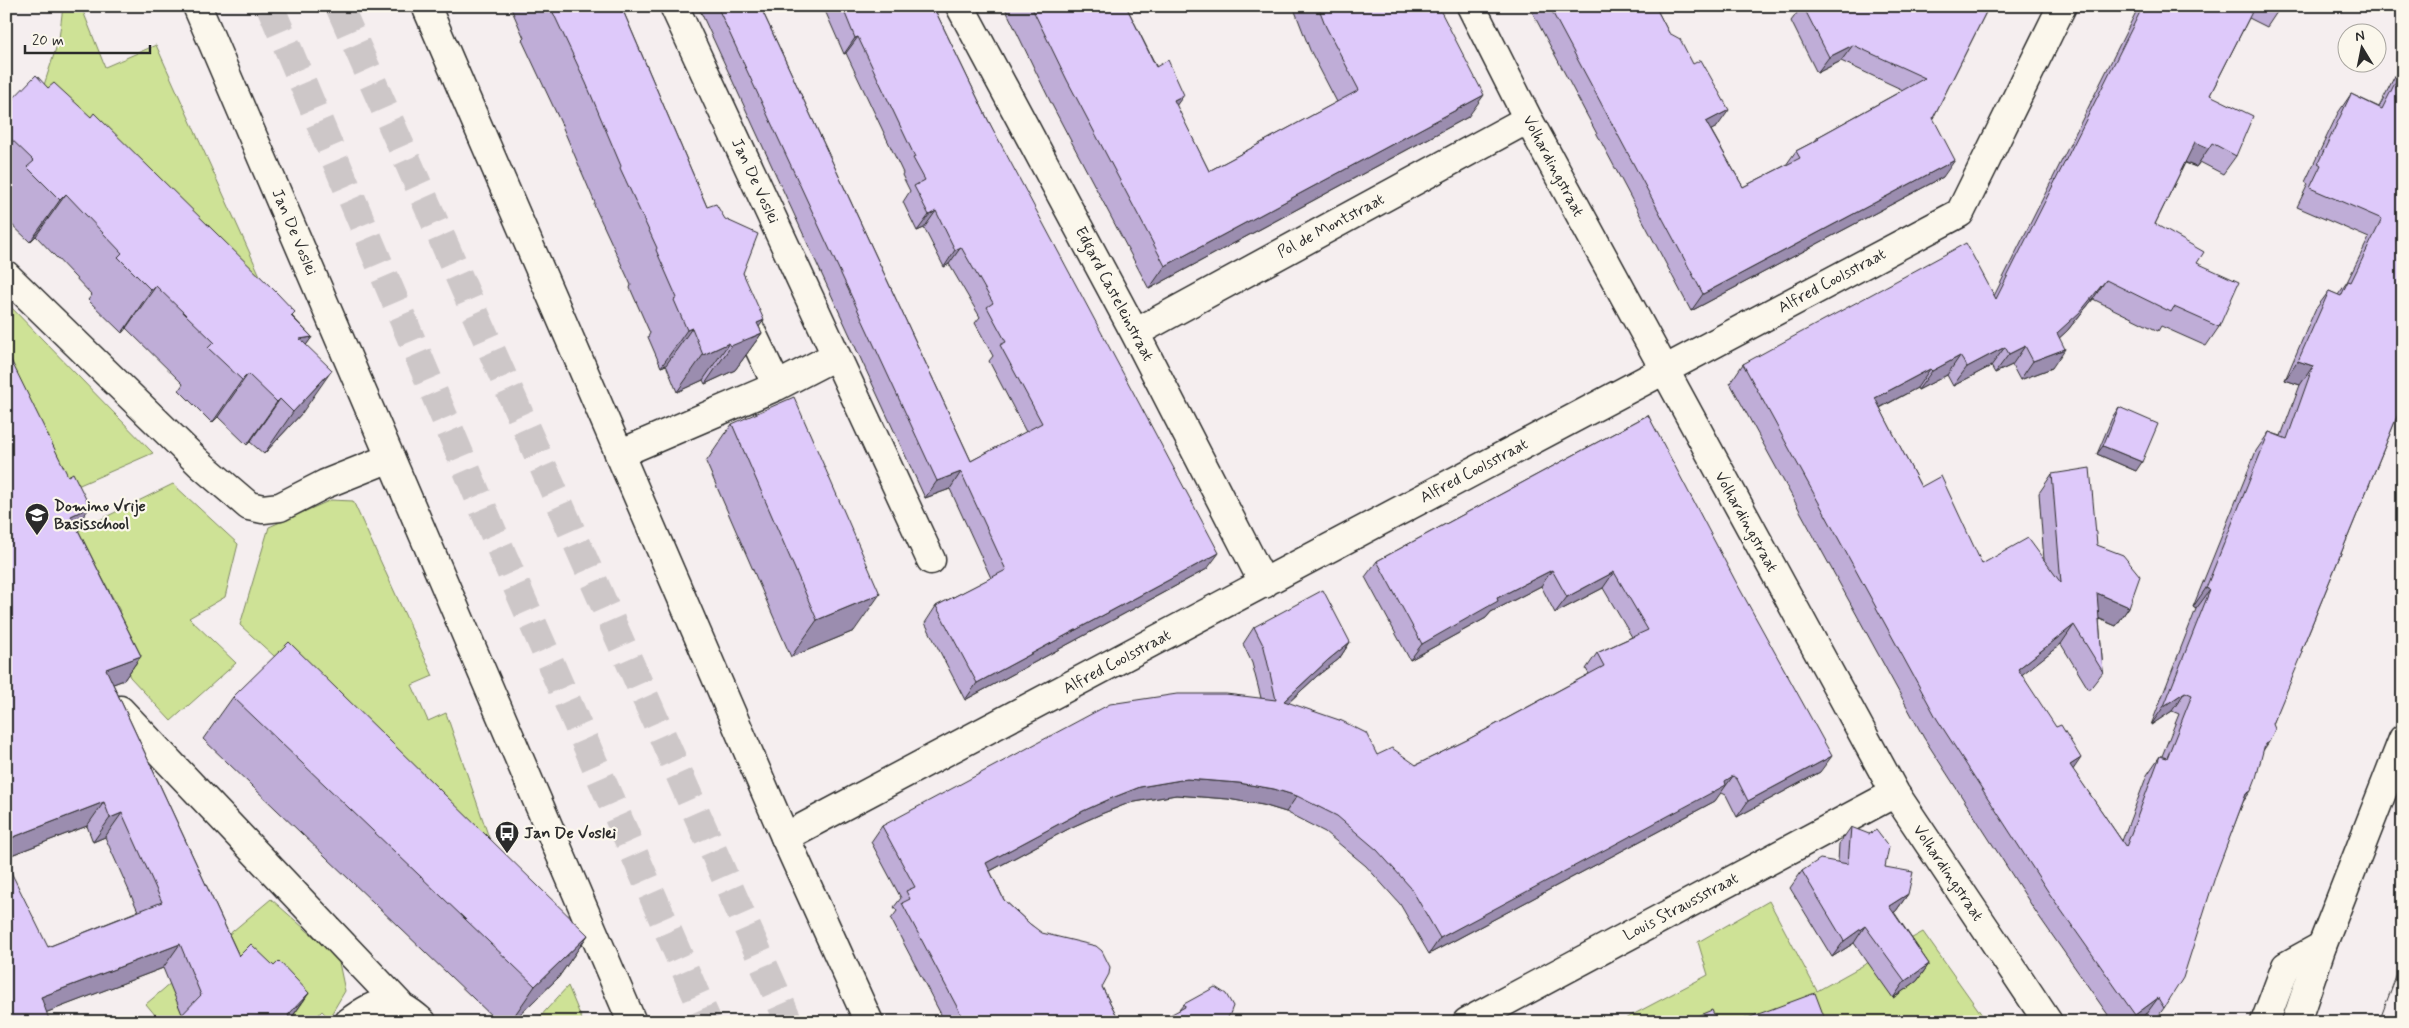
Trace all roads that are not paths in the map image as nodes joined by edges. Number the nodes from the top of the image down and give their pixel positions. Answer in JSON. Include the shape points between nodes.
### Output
{"nodes":[{"id":1,"x":197,"y":6,"type":"edge"},
{"id":2,"x":426,"y":6,"type":"edge"},
{"id":3,"x":674,"y":6,"type":"edge"},
{"id":4,"x":960,"y":6,"type":"edge"},
{"id":5,"x":1471,"y":6,"type":"edge"},
{"id":6,"x":2062,"y":6,"type":"edge"},
{"id":7,"x":1528,"y":119,"type":"junction"},
{"id":8,"x":6,"y":275,"type":"edge"},
{"id":9,"x":739,"y":305,"type":"edge"},
{"id":10,"x":1135,"y":332,"type":"junction"},
{"id":11,"x":835,"y":356,"type":"junction"},
{"id":12,"x":1663,"y":370,"type":"junction"},
{"id":13,"x":777,"y":386,"type":"junction"},
{"id":14,"x":619,"y":454,"type":"junction"},
{"id":15,"x":390,"y":458,"type":"junction"},
{"id":16,"x":931,"y":560,"type":"dead end"},
{"id":17,"x":1264,"y":584,"type":"junction"},
{"id":18,"x":120,"y":710,"type":"edge"},
{"id":19,"x":2403,"y":739,"type":"edge"},
{"id":20,"x":1895,"y":793,"type":"junction"},
{"id":21,"x":785,"y":837,"type":"junction"},
{"id":22,"x":2322,"y":946,"type":"junction"},
{"id":23,"x":399,"y":1004,"type":"junction"},
{"id":24,"x":350,"y":1022,"type":"edge"},
{"id":25,"x":422,"y":1022,"type":"edge"},
{"id":26,"x":632,"y":1022,"type":"edge"},
{"id":27,"x":869,"y":1022,"type":"edge"},
{"id":28,"x":1467,"y":1022,"type":"edge"},
{"id":29,"x":2048,"y":1022,"type":"edge"},
{"id":30,"x":2265,"y":1022,"type":"edge"},
{"id":31,"x":2296,"y":1022,"type":"edge"}],
"edges":[{"from":1,"to":15,"type":"street","name":"Jan De Voslei"},
{"from":2,"to":14,"type":"street"},
{"from":3,"to":11,"type":"street","name":"Jan De Voslei"},
{"from":4,"to":10,"type":"street","name":"Edgard Casteleinstraat"},
{"from":5,"to":7,"type":"street","name":"Volhardingstraat"},
{"from":6,"to":12,"type":"street","name":"Alfred Coolsstraat","via":[[1960,213]]},
{"from":7,"to":10,"type":"street","name":"Pol de Montstraat"},
{"from":7,"to":12,"type":"street","name":"Volhardingstraat"},
{"from":8,"to":15,"type":"street","via":[[200,464],[249,506],[264,510],[280,506]]},
{"from":9,"to":13,"type":"street"},
{"from":10,"to":17,"type":"street","name":"Edgard Casteleinstraat"},
{"from":11,"to":13,"type":"street"},
{"from":11,"to":16,"type":"street","name":"Jan De Voslei"},
{"from":12,"to":17,"type":"street","name":"Alfred Coolsstraat"},
{"from":12,"to":20,"type":"street","name":"Volhardingstraat"},
{"from":13,"to":14,"type":"street"},
{"from":14,"to":21,"type":"street"},
{"from":15,"to":26,"type":"street","name":"Jan De Voslei"},
{"from":17,"to":21,"type":"street","name":"Alfred Coolsstraat"},
{"from":18,"to":23,"type":"street"},
{"from":19,"to":22,"type":"street"},
{"from":20,"to":28,"type":"street","name":"Louis Straussstraat"},
{"from":20,"to":29,"type":"street","name":"Volhardingstraat"},
{"from":21,"to":27,"type":"street"},
{"from":22,"to":30,"type":"street","via":[[2286,966]]},
{"from":22,"to":31,"type":"street"},
{"from":23,"to":24,"type":"street","via":[[370,1008]]},
{"from":23,"to":25,"type":"street"}]}
